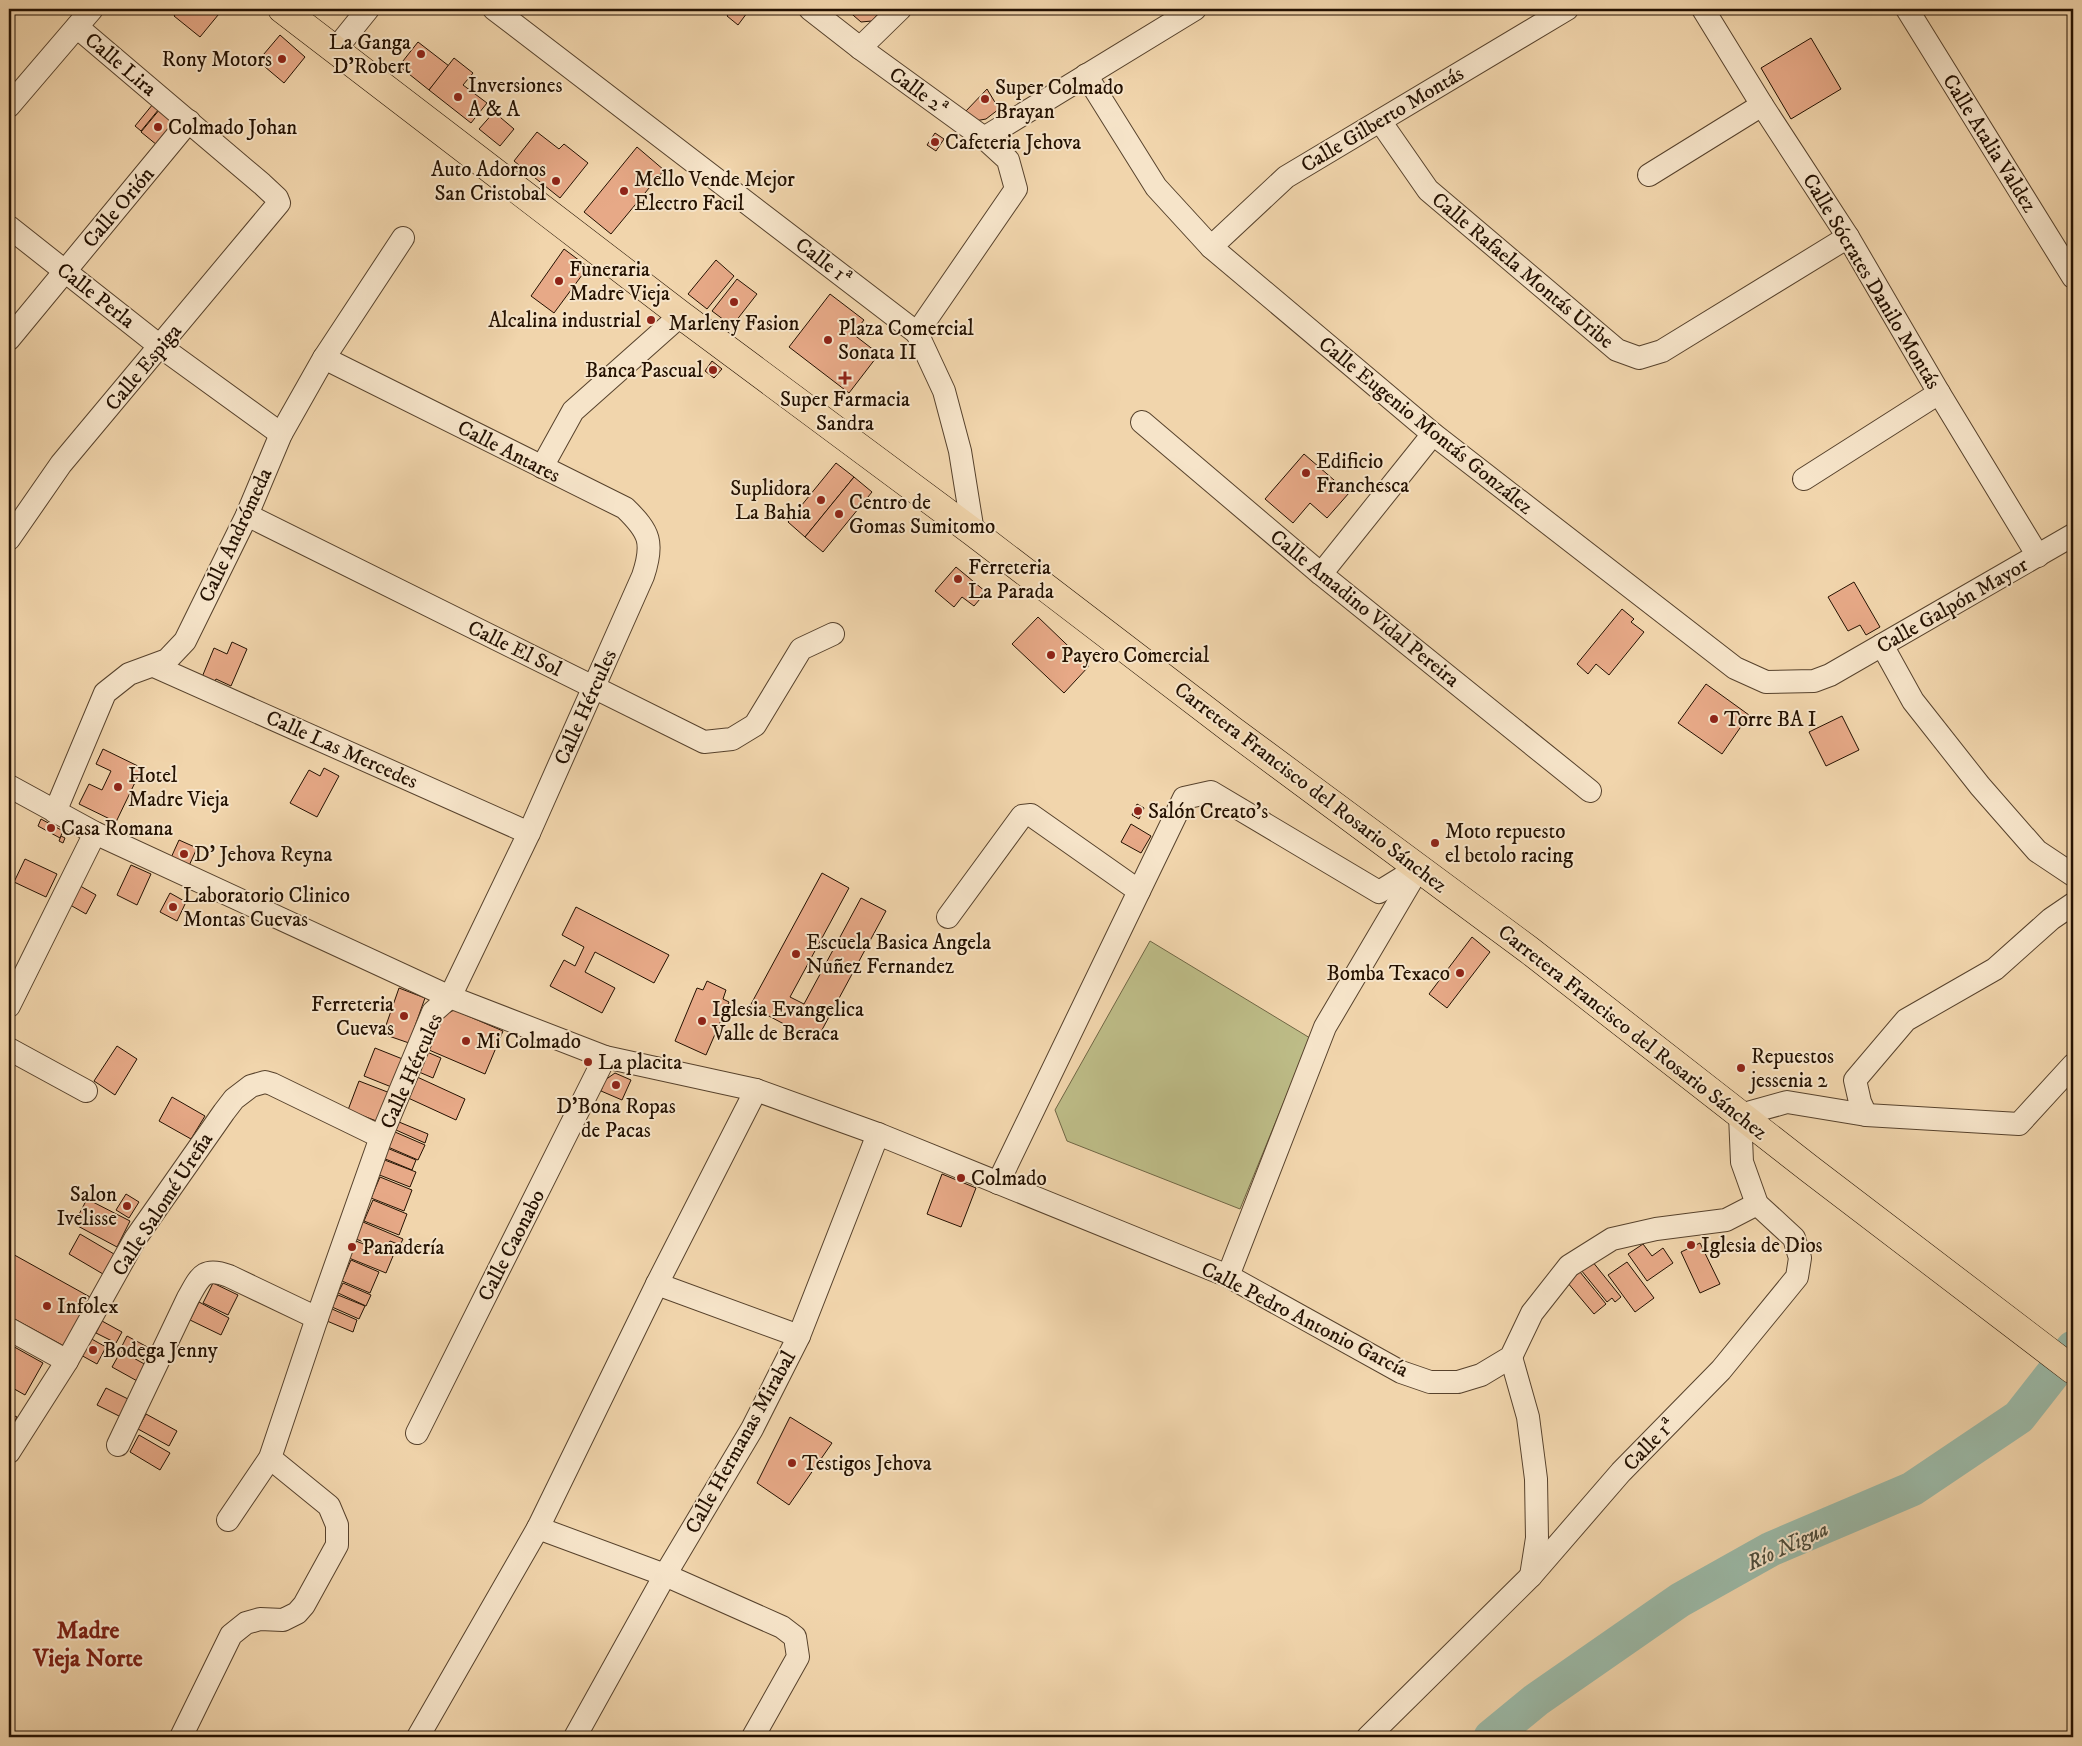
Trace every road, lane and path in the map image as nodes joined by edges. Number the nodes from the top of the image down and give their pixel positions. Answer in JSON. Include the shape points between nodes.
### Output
{"nodes":[{"id":1,"x":92,"y":9,"type":"edge"},
{"id":2,"x":282,"y":9,"type":"edge"},
{"id":3,"x":368,"y":9,"type":"edge"},
{"id":4,"x":494,"y":9,"type":"edge"},
{"id":5,"x":810,"y":9,"type":"edge"},
{"id":6,"x":900,"y":9,"type":"edge"},
{"id":7,"x":1196,"y":9,"type":"edge"},
{"id":8,"x":1567,"y":9,"type":"edge"},
{"id":9,"x":1703,"y":9,"type":"edge"},
{"id":10,"x":1907,"y":9,"type":"edge"},
{"id":11,"x":77,"y":27,"type":"junction"},
{"id":12,"x":860,"y":48,"type":"junction"},
{"id":13,"x":335,"y":50,"type":"junction"},
{"id":14,"x":1086,"y":75,"type":"junction"},
{"id":15,"x":1762,"y":105,"type":"junction"},
{"id":16,"x":9,"y":106,"type":"edge"},
{"id":17,"x":1380,"y":120,"type":"junction"},
{"id":18,"x":189,"y":121,"type":"junction"},
{"id":19,"x":984,"y":138,"type":"junction"},
{"id":20,"x":1649,"y":175,"type":"dead end"},
{"id":21,"x":277,"y":198,"type":"joint"},
{"id":22,"x":9,"y":226,"type":"edge"},
{"id":23,"x":1848,"y":237,"type":"junction"},
{"id":24,"x":404,"y":238,"type":"dead end"},
{"id":25,"x":1211,"y":248,"type":"junction"},
{"id":26,"x":66,"y":270,"type":"junction"},
{"id":27,"x":2073,"y":277,"type":"edge"},
{"id":28,"x":680,"y":315,"type":"junction"},
{"id":29,"x":917,"y":332,"type":"junction"},
{"id":30,"x":9,"y":339,"type":"edge"},
{"id":31,"x":161,"y":346,"type":"junction"},
{"id":32,"x":324,"y":358,"type":"junction"},
{"id":33,"x":1939,"y":393,"type":"junction"},
{"id":34,"x":1142,"y":422,"type":"dead end"},
{"id":35,"x":281,"y":434,"type":"junction"},
{"id":36,"x":1433,"y":434,"type":"junction"},
{"id":37,"x":542,"y":467,"type":"junction"},
{"id":38,"x":1804,"y":479,"type":"dead end"},
{"id":39,"x":246,"y":515,"type":"junction"},
{"id":40,"x":973,"y":532,"type":"junction"},
{"id":41,"x":2073,"y":535,"type":"edge"},
{"id":42,"x":9,"y":539,"type":"edge"},
{"id":43,"x":2038,"y":556,"type":"junction"},
{"id":44,"x":1321,"y":574,"type":"junction"},
{"id":45,"x":643,"y":576,"type":"joint"},
{"id":46,"x":833,"y":634,"type":"dead end"},
{"id":47,"x":1882,"y":645,"type":"junction"},
{"id":48,"x":154,"y":666,"type":"junction"},
{"id":49,"x":1830,"y":675,"type":"joint"},
{"id":50,"x":594,"y":687,"type":"junction"},
{"id":51,"x":9,"y":786,"type":"edge"},
{"id":52,"x":1590,"y":791,"type":"dead end"},
{"id":53,"x":55,"y":812,"type":"junction"},
{"id":54,"x":95,"y":833,"type":"junction"},
{"id":55,"x":529,"y":833,"type":"junction"},
{"id":56,"x":1418,"y":868,"type":"junction"},
{"id":57,"x":2073,"y":875,"type":"edge"},
{"id":58,"x":1139,"y":891,"type":"junction"},
{"id":59,"x":2073,"y":904,"type":"edge"},
{"id":60,"x":948,"y":917,"type":"dead end"},
{"id":61,"x":450,"y":997,"type":"junction"},
{"id":62,"x":9,"y":1006,"type":"edge"},
{"id":63,"x":9,"y":1049,"type":"edge"},
{"id":64,"x":605,"y":1057,"type":"junction"},
{"id":65,"x":2073,"y":1065,"type":"edge"},
{"id":66,"x":756,"y":1090,"type":"junction"},
{"id":67,"x":86,"y":1091,"type":"dead end"},
{"id":68,"x":1740,"y":1115,"type":"junction"},
{"id":69,"x":1866,"y":1115,"type":"junction"},
{"id":70,"x":878,"y":1134,"type":"junction"},
{"id":71,"x":382,"y":1137,"type":"junction"},
{"id":72,"x":998,"y":1183,"type":"junction"},
{"id":73,"x":1756,"y":1204,"type":"junction"},
{"id":74,"x":1228,"y":1276,"type":"junction"},
{"id":75,"x":657,"y":1284,"type":"junction"},
{"id":76,"x":317,"y":1318,"type":"junction"},
{"id":77,"x":9,"y":1329,"type":"edge"},
{"id":78,"x":799,"y":1336,"type":"junction"},
{"id":79,"x":1510,"y":1357,"type":"junction"},
{"id":80,"x":67,"y":1360,"type":"junction"},
{"id":81,"x":2073,"y":1370,"type":"edge"},
{"id":82,"x":417,"y":1433,"type":"dead end"},
{"id":83,"x":118,"y":1445,"type":"dead end"},
{"id":84,"x":9,"y":1452,"type":"edge"},
{"id":85,"x":270,"y":1458,"type":"junction"},
{"id":86,"x":228,"y":1520,"type":"dead end"},
{"id":87,"x":538,"y":1528,"type":"junction"},
{"id":88,"x":665,"y":1575,"type":"junction"},
{"id":89,"x":1531,"y":1576,"type":"junction"},
{"id":90,"x":181,"y":1737,"type":"edge"},
{"id":91,"x":418,"y":1737,"type":"edge"},
{"id":92,"x":576,"y":1737,"type":"edge"},
{"id":93,"x":753,"y":1737,"type":"edge"},
{"id":94,"x":1368,"y":1737,"type":"edge"}],
"edges":[{"from":1,"to":11,"type":"street"},
{"from":2,"to":13,"type":"main road","name":"Carretera Francisco del Rosario Sánchez"},
{"from":3,"to":13,"type":"street"},
{"from":4,"to":29,"type":"street","name":"Calle 1ª"},
{"from":5,"to":12,"type":"street","name":"Calle 2ª"},
{"from":6,"to":12,"type":"street"},
{"from":7,"to":14,"type":"street"},
{"from":8,"to":17,"type":"street","name":"Calle Gilberto Montás"},
{"from":9,"to":15,"type":"street","name":"Calle Sócrates Danilo Montás"},
{"from":10,"to":27,"type":"street","name":"Calle Atalia Valdez"},
{"from":11,"to":16,"type":"street"},
{"from":11,"to":18,"type":"street","name":"Calle Lira"},
{"from":12,"to":19,"type":"street","name":"Calle 2ª"},
{"from":13,"to":28,"type":"main road","name":"Carretera Francisco del Rosario Sánchez"},
{"from":14,"to":19,"type":"street"},
{"from":14,"to":25,"type":"street","name":"Calle Eugenio Montás González","via":[[1156,187]]},
{"from":15,"to":20,"type":"street"},
{"from":15,"to":23,"type":"street","name":"Calle Sócrates Danilo Montás"},
{"from":17,"to":23,"type":"street","name":"Calle Rafaela Montás Uribe","via":[[1428,190],[1617,350],[1639,358],[1662,351]]},
{"from":17,"to":25,"type":"street","name":"Calle Gilberto Montás","via":[[1286,177]]},
{"from":18,"to":21,"type":"street","name":"Calle Lira"},
{"from":18,"to":26,"type":"street","name":"Calle Orión"},
{"from":19,"to":29,"type":"street","name":"Calle 2ª","via":[[1008,160],[1016,189]]},
{"from":21,"to":31,"type":"street","name":"Calle Espiga","via":[[279,203],[271,215]]},
{"from":22,"to":26,"type":"street","name":"Calle Perla"},
{"from":23,"to":33,"type":"street","name":"Calle Sócrates Danilo Montás"},
{"from":24,"to":32,"type":"street","name":"Calle Andrómeda"},
{"from":25,"to":36,"type":"street","name":"Calle Eugenio Montás González"},
{"from":26,"to":30,"type":"street","name":"Calle Orión"},
{"from":26,"to":31,"type":"street","name":"Calle Perla"},
{"from":28,"to":37,"type":"street","via":[[573,411]]},
{"from":28,"to":40,"type":"main road","name":"Carretera Francisco del Rosario Sánchez"},
{"from":29,"to":40,"type":"street","name":"Calle 1ª","via":[[944,391],[960,452]]},
{"from":31,"to":35,"type":"street","name":"Calle Perla"},
{"from":31,"to":42,"type":"street","name":"Calle Espiga","via":[[61,464]]},
{"from":32,"to":35,"type":"street","name":"Calle Andrómeda"},
{"from":32,"to":37,"type":"street","name":"Calle Antares"},
{"from":33,"to":38,"type":"street"},
{"from":33,"to":43,"type":"street","name":"Calle Sócrates Danilo Montás"},
{"from":34,"to":44,"type":"street","name":"Calle Amadino Vidal Pereira"},
{"from":35,"to":39,"type":"street","name":"Calle Andrómeda"},
{"from":36,"to":44,"type":"street"},
{"from":36,"to":49,"type":"street","name":"Calle Eugenio Montás González","via":[[1735,668],[1766,682],[1814,681]]},
{"from":37,"to":45,"type":"street","name":"Calle Antares","via":[[625,508],[640,523],[649,539],[649,557]]},
{"from":39,"to":48,"type":"street","name":"Calle Andrómeda","via":[[185,641],[167,660]]},
{"from":39,"to":50,"type":"street","name":"Calle El Sol"},
{"from":40,"to":56,"type":"main road","name":"Carretera Francisco del Rosario Sánchez"},
{"from":41,"to":43,"type":"street","name":"Calle Galpón Mayor"},
{"from":43,"to":47,"type":"street","name":"Calle Galpón Mayor"},
{"from":44,"to":52,"type":"street","name":"Calle Amadino Vidal Pereira"},
{"from":45,"to":50,"type":"street","name":"Calle Hércules"},
{"from":46,"to":50,"type":"street","name":"Calle El Sol","via":[[801,648],[754,726],[732,739],[704,742]]},
{"from":47,"to":49,"type":"street","name":"Calle Galpón Mayor"},
{"from":47,"to":57,"type":"street","via":[[1913,701],[1980,786],[2037,851]]},
{"from":48,"to":53,"type":"street","name":"Calle Andrómeda","via":[[129,674],[105,692]]},
{"from":48,"to":55,"type":"street","name":"Calle Las Mercedes"},
{"from":50,"to":55,"type":"street","name":"Calle Hércules"},
{"from":51,"to":53,"type":"street","name":"Calle Pedro Antonio García"},
{"from":53,"to":54,"type":"street","name":"Calle Pedro Antonio García"},
{"from":54,"to":61,"type":"street","name":"Calle Pedro Antonio García"},
{"from":54,"to":62,"type":"street"},
{"from":55,"to":61,"type":"street","name":"Calle Hércules"},
{"from":56,"to":58,"type":"street","via":[[1379,892],[1211,792],[1184,798]]},
{"from":56,"to":68,"type":"main road","name":"Carretera Francisco del Rosario Sánchez"},
{"from":56,"to":74,"type":"street","via":[[1325,1027]]},
{"from":58,"to":60,"type":"street","via":[[1032,815],[1022,816]]},
{"from":58,"to":72,"type":"street"},
{"from":59,"to":69,"type":"street","via":[[1995,968],[1906,1020],[1855,1080]]},
{"from":61,"to":64,"type":"street","name":"Calle Pedro Antonio García"},
{"from":61,"to":71,"type":"street","name":"Calle Hércules","via":[[432,1012]]},
{"from":63,"to":67,"type":"street"},
{"from":64,"to":66,"type":"street","name":"Calle Pedro Antonio García"},
{"from":64,"to":82,"type":"street","name":"Calle Caonabo"},
{"from":65,"to":69,"type":"street","via":[[2018,1124]]},
{"from":66,"to":70,"type":"street","name":"Calle Pedro Antonio García"},
{"from":66,"to":75,"type":"street"},
{"from":68,"to":69,"type":"street","via":[[1787,1102]]},
{"from":68,"to":73,"type":"street","name":"Calle 1ª","via":[[1742,1162]]},
{"from":68,"to":81,"type":"main road","name":"Carretera Francisco del Rosario Sánchez"},
{"from":70,"to":72,"type":"street","name":"Calle Pedro Antonio García"},
{"from":70,"to":78,"type":"street","name":"Calle Hermanas Mirabal"},
{"from":71,"to":76,"type":"street","name":"Calle Hércules"},
{"from":71,"to":80,"type":"street","name":"Calle Salomé Ureña","via":[[272,1084],[265,1082],[251,1086],[224,1112],[135,1239]]},
{"from":72,"to":74,"type":"street","name":"Calle Pedro Antonio García"},
{"from":73,"to":79,"type":"street","via":[[1726,1220],[1656,1229],[1612,1239],[1569,1266],[1532,1313]]},
{"from":73,"to":89,"type":"street","name":"Calle 1ª","via":[[1794,1238],[1800,1258],[1797,1277],[1721,1370],[1621,1472]]},
{"from":74,"to":79,"type":"street","name":"Calle Pedro Antonio García","via":[[1402,1372],[1430,1382],[1458,1382],[1481,1375]]},
{"from":75,"to":78,"type":"street"},
{"from":75,"to":87,"type":"street"},
{"from":76,"to":83,"type":"street","via":[[229,1276],[207,1272],[188,1298]]},
{"from":76,"to":85,"type":"street","name":"Calle Hércules"},
{"from":77,"to":80,"type":"street"},
{"from":78,"to":88,"type":"street","name":"Calle Hermanas Mirabal","via":[[752,1429]]},
{"from":79,"to":89,"type":"street","via":[[1528,1417],[1536,1479],[1537,1538]]},
{"from":80,"to":84,"type":"street","name":"Calle Salomé Ureña"},
{"from":85,"to":86,"type":"street","name":"Calle Hércules"},
{"from":85,"to":90,"type":"street","via":[[328,1506],[337,1525],[337,1545],[297,1614],[283,1620],[260,1619],[246,1623],[231,1635]]},
{"from":87,"to":88,"type":"street"},
{"from":87,"to":91,"type":"street"},
{"from":88,"to":92,"type":"street","name":"Calle Hermanas Mirabal"},
{"from":88,"to":93,"type":"street","via":[[782,1627],[796,1637],[798,1657]]},
{"from":89,"to":94,"type":"street","name":"Calle 1ª"}]}
